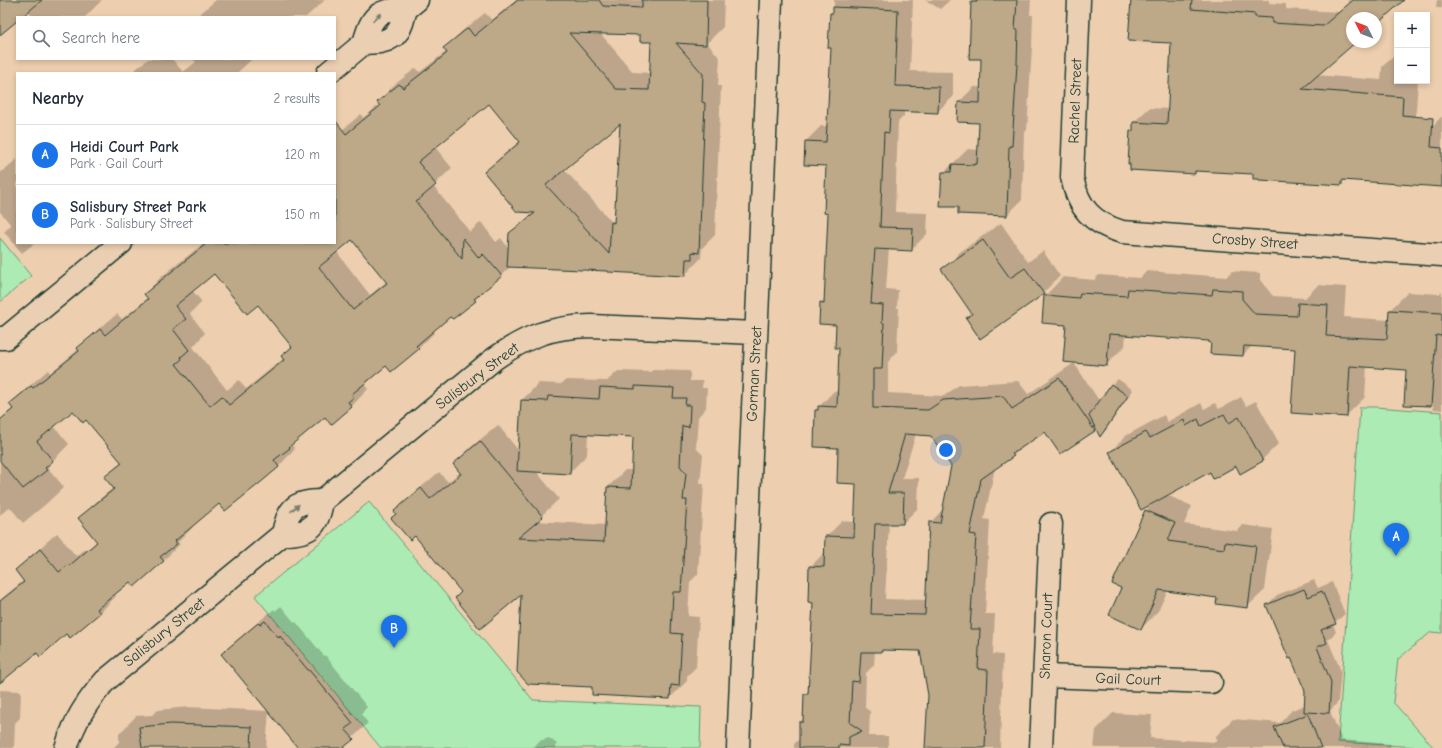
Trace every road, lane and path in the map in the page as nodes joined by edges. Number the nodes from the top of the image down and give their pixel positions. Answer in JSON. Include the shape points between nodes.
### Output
{"nodes":[{"id":1,"x":771,"y":0,"type":"edge"},
{"id":2,"x":1079,"y":0,"type":"edge"},
{"id":3,"x":411,"y":5,"type":"edge"},
{"id":4,"x":329,"y":72,"type":"edge"},
{"id":5,"x":1079,"y":202,"type":"joint"},
{"id":6,"x":120,"y":244,"type":"edge"},
{"id":7,"x":1442,"y":255,"type":"edge"},
{"id":8,"x":756,"y":333,"type":"junction"},
{"id":9,"x":2,"y":344,"type":"edge"},
{"id":10,"x":1051,"y":524,"type":"dead end"},
{"id":11,"x":1044,"y":676,"type":"junction"},
{"id":12,"x":1211,"y":682,"type":"dead end"},
{"id":13,"x":66,"y":748,"type":"edge"},
{"id":14,"x":738,"y":748,"type":"edge"},
{"id":15,"x":1041,"y":748,"type":"edge"}],
"edges":[{"from":1,"to":8,"type":"street","name":"Gorman Street"},
{"from":2,"to":5,"type":"street","name":"Rachel Street","via":[[1072,177]]},
{"from":3,"to":4,"type":"street","via":[[394,36],[380,42],[364,43]]},
{"from":5,"to":7,"type":"street","name":"Crosby Street","via":[[1097,221],[1122,232]]},
{"from":6,"to":9,"type":"street"},
{"from":8,"to":13,"type":"street","name":"Salisbury Street","via":[[590,326],[562,328],[538,334],[515,345],[494,359],[322,501],[308,501],[294,507],[286,520],[283,534],[105,681],[88,700],[75,723]]},
{"from":8,"to":14,"type":"street","name":"Gorman Street"},
{"from":10,"to":11,"type":"street","name":"Sharon Court"},
{"from":11,"to":12,"type":"street","name":"Gail Court"},
{"from":11,"to":15,"type":"street","name":"Sharon Court"}]}
